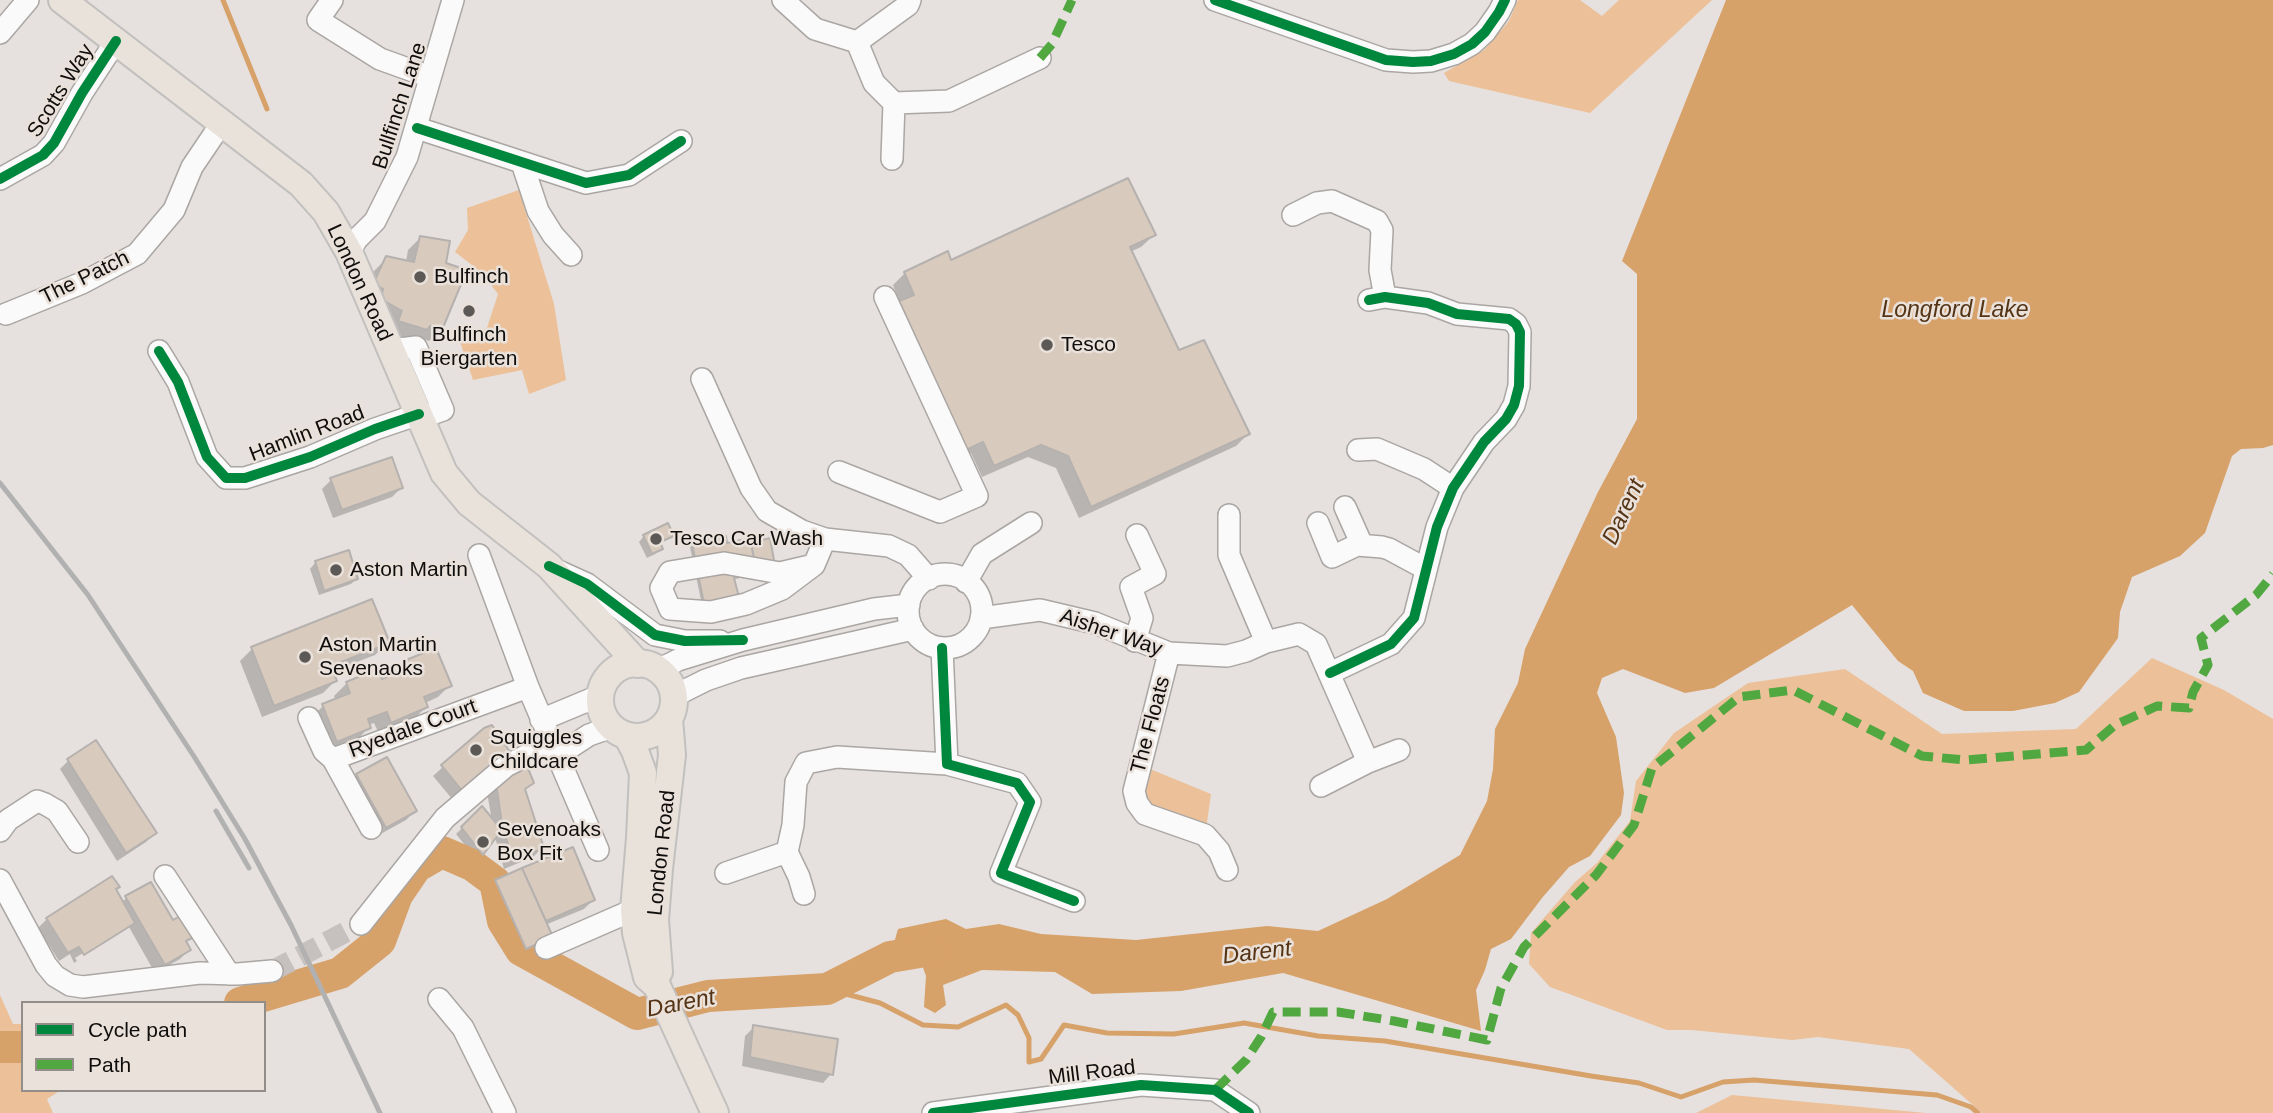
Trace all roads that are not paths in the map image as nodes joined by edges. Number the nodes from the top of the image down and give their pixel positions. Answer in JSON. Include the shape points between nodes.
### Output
{"nodes":[{"id":1,"x":28,"y":0,"type":"edge"},
{"id":2,"x":332,"y":0,"type":"edge"},
{"id":3,"x":453,"y":0,"type":"edge"},
{"id":4,"x":783,"y":0,"type":"edge"},
{"id":5,"x":910,"y":0,"type":"edge"},
{"id":6,"x":1214,"y":0,"type":"edge"},
{"id":7,"x":1505,"y":0,"type":"edge"},
{"id":8,"x":67,"y":1,"type":"edge"},
{"id":9,"x":1246,"y":6,"type":"edge"},
{"id":10,"x":0,"y":33,"type":"edge"},
{"id":11,"x":116,"y":41,"type":"junction"},
{"id":12,"x":857,"y":42,"type":"junction"},
{"id":13,"x":1040,"y":58,"type":"dead end"},
{"id":14,"x":430,"y":77,"type":"junction"},
{"id":15,"x":894,"y":103,"type":"junction"},
{"id":16,"x":221,"y":124,"type":"junction"},
{"id":17,"x":417,"y":128,"type":"junction"},
{"id":18,"x":681,"y":141,"type":"dead end"},
{"id":19,"x":892,"y":159,"type":"dead end"},
{"id":20,"x":522,"y":163,"type":"junction"},
{"id":21,"x":0,"y":179,"type":"edge"},
{"id":22,"x":1293,"y":215,"type":"dead end"},
{"id":23,"x":349,"y":252,"type":"junction"},
{"id":24,"x":570,"y":255,"type":"dead end"},
{"id":25,"x":1396,"y":276,"type":"dead end"},
{"id":26,"x":885,"y":297,"type":"dead end"},
{"id":27,"x":1384,"y":299,"type":"junction"},
{"id":28,"x":6,"y":314,"type":"dead end"},
{"id":29,"x":159,"y":351,"type":"dead end"},
{"id":30,"x":702,"y":379,"type":"dead end"},
{"id":31,"x":419,"y":416,"type":"junction"},
{"id":32,"x":1358,"y":450,"type":"dead end"},
{"id":33,"x":839,"y":472,"type":"dead end"},
{"id":34,"x":1453,"y":488,"type":"junction"},
{"id":35,"x":1345,"y":508,"type":"dead end"},
{"id":36,"x":1229,"y":516,"type":"dead end"},
{"id":37,"x":1031,"y":523,"type":"dead end"},
{"id":38,"x":1318,"y":523,"type":"dead end"},
{"id":39,"x":1137,"y":535,"type":"dead end"},
{"id":40,"x":825,"y":539,"type":"junction"},
{"id":41,"x":1362,"y":545,"type":"junction"},
{"id":42,"x":479,"y":555,"type":"dead end"},
{"id":43,"x":814,"y":565,"type":"junction"},
{"id":44,"x":548,"y":566,"type":"junction"},
{"id":45,"x":1426,"y":569,"type":"junction"},
{"id":46,"x":929,"y":579,"type":"junction"},
{"id":47,"x":967,"y":582,"type":"junction"},
{"id":48,"x":909,"y":606,"type":"junction"},
{"id":49,"x":594,"y":618,"type":"junction"},
{"id":50,"x":981,"y":618,"type":"junction"},
{"id":51,"x":913,"y":629,"type":"junction"},
{"id":52,"x":743,"y":640,"type":"junction"},
{"id":53,"x":1135,"y":641,"type":"junction"},
{"id":54,"x":1266,"y":642,"type":"junction"},
{"id":55,"x":942,"y":648,"type":"junction"},
{"id":56,"x":1169,"y":653,"type":"junction"},
{"id":57,"x":648,"y":667,"type":"junction"},
{"id":58,"x":1330,"y":673,"type":"junction"},
{"id":59,"x":528,"y":687,"type":"junction"},
{"id":60,"x":604,"y":687,"type":"junction"},
{"id":61,"x":671,"y":708,"type":"junction"},
{"id":62,"x":309,"y":718,"type":"dead end"},
{"id":63,"x":541,"y":720,"type":"junction"},
{"id":64,"x":619,"y":732,"type":"junction"},
{"id":65,"x":554,"y":749,"type":"junction"},
{"id":66,"x":1399,"y":750,"type":"dead end"},
{"id":67,"x":333,"y":759,"type":"junction"},
{"id":68,"x":1368,"y":762,"type":"junction"},
{"id":69,"x":947,"y":764,"type":"junction"},
{"id":70,"x":1321,"y":786,"type":"dead end"},
{"id":71,"x":371,"y":828,"type":"dead end"},
{"id":72,"x":0,"y":831,"type":"edge"},
{"id":73,"x":78,"y":842,"type":"dead end"},
{"id":74,"x":598,"y":850,"type":"dead end"},
{"id":75,"x":787,"y":852,"type":"junction"},
{"id":76,"x":1227,"y":870,"type":"dead end"},
{"id":77,"x":726,"y":873,"type":"dead end"},
{"id":78,"x":165,"y":876,"type":"dead end"},
{"id":79,"x":0,"y":880,"type":"edge"},
{"id":80,"x":804,"y":894,"type":"dead end"},
{"id":81,"x":1074,"y":901,"type":"dead end"},
{"id":82,"x":645,"y":905,"type":"junction"},
{"id":83,"x":360,"y":924,"type":"tunnel mouth"},
{"id":84,"x":546,"y":948,"type":"dead end"},
{"id":85,"x":272,"y":971,"type":"tunnel mouth"},
{"id":86,"x":229,"y":974,"type":"junction"},
{"id":87,"x":439,"y":999,"type":"dead end"},
{"id":88,"x":985,"y":1110,"type":"edge"},
{"id":89,"x":505,"y":1113,"type":"edge"},
{"id":90,"x":715,"y":1113,"type":"edge"},
{"id":91,"x":933,"y":1113,"type":"edge"},
{"id":92,"x":1249,"y":1113,"type":"edge"}],
"edges":[{"from":1,"to":10,"type":"street"},
{"from":2,"to":14,"type":"street","via":[[318,20],[380,59]]},
{"from":3,"to":14,"type":"street","name":"Bullfinch Lane"},
{"from":4,"to":12,"type":"street","via":[[815,29]]},
{"from":5,"to":12,"type":"street"},
{"from":6,"to":9,"type":"street"},
{"from":7,"to":9,"type":"street","via":[[1472,44],[1432,61],[1413,62],[1386,60]]},
{"from":8,"to":11,"type":"main road","name":"London Road"},
{"from":11,"to":16,"type":"main road","name":"London Road"},
{"from":11,"to":21,"type":"street","name":"Scotts Way","via":[[54,143],[43,155]]},
{"from":12,"to":15,"type":"street","via":[[874,83]]},
{"from":13,"to":15,"type":"street","via":[[949,101]]},
{"from":14,"to":17,"type":"street","name":"Bullfinch Lane"},
{"from":15,"to":19,"type":"street"},
{"from":16,"to":23,"type":"main road","name":"London Road","via":[[301,184],[326,212]]},
{"from":16,"to":28,"type":"street","name":"The Patch","via":[[192,167],[174,210],[137,254]]},
{"from":17,"to":20,"type":"street"},
{"from":17,"to":23,"type":"street","name":"Bullfinch Lane","via":[[375,221]]},
{"from":18,"to":20,"type":"street","via":[[629,175],[586,183]]},
{"from":20,"to":24,"type":"street","via":[[538,211]]},
{"from":22,"to":27,"type":"street","via":[[1332,201],[1377,221],[1382,230]]},
{"from":23,"to":31,"type":"main road","name":"London Road"},
{"from":25,"to":27,"type":"street"},
{"from":26,"to":33,"type":"street","via":[[977,496],[940,512]]},
{"from":27,"to":34,"type":"street","via":[[1509,319],[1520,332],[1514,405]]},
{"from":29,"to":31,"type":"street","name":"Hamlin Road","via":[[178,382],[207,457],[226,478],[245,478]]},
{"from":30,"to":40,"type":"street","via":[[766,511]]},
{"from":31,"to":44,"type":"main road","name":"London Road","via":[[454,488]]},
{"from":32,"to":34,"type":"street","via":[[1377,449],[1424,469]]},
{"from":34,"to":45,"type":"street"},
{"from":35,"to":41,"type":"street"},
{"from":36,"to":54,"type":"street","via":[[1222,557]]},
{"from":37,"to":47,"type":"street","via":[[982,554]]},
{"from":38,"to":41,"type":"street","via":[[1332,557]]},
{"from":39,"to":53,"type":"street","via":[[1155,574],[1131,587],[1142,618]]},
{"from":40,"to":43,"type":"street"},
{"from":40,"to":46,"type":"street","via":[[889,545],[908,555]]},
{"from":41,"to":45,"type":"street","via":[[1389,549]]},
{"from":42,"to":59,"type":"street"},
{"from":43,"to":43,"type":"street","via":[[782,589],[711,612],[670,609],[661,589],[670,572],[724,563],[780,573]]},
{"from":44,"to":49,"type":"main road","name":"London Road"},
{"from":44,"to":52,"type":"street","via":[[587,584],[654,635],[685,641]]},
{"from":45,"to":58,"type":"street","via":[[1414,618],[1391,644]]},
{"from":46,"to":47,"type":"street","via":[[946,575]]},
{"from":46,"to":48,"type":"street","via":[[917,588]]},
{"from":47,"to":50,"type":"street","via":[[978,596]]},
{"from":48,"to":51,"type":"street"},
{"from":48,"to":52,"type":"street","via":[[874,609]]},
{"from":49,"to":57,"type":"main road","name":"London Road"},
{"from":49,"to":60,"type":"main road","name":"London Road","via":[[604,650]]},
{"from":50,"to":53,"type":"street","name":"Aisher Way","via":[[1040,610],[1095,624]]},
{"from":50,"to":55,"type":"street","via":[[967,641]]},
{"from":51,"to":55,"type":"street","via":[[928,644]]},
{"from":51,"to":61,"type":"street","via":[[741,668],[706,680]]},
{"from":52,"to":57,"type":"street"},
{"from":53,"to":56,"type":"street","name":"Aisher Way"},
{"from":54,"to":56,"type":"street","name":"Aisher Way","via":[[1227,656]]},
{"from":54,"to":58,"type":"street","name":"Aisher Way","via":[[1299,634],[1316,644]]},
{"from":55,"to":69,"type":"street"},
{"from":56,"to":76,"type":"street","name":"The Floats","via":[[1134,791],[1137,803],[1144,814],[1205,835]]},
{"from":57,"to":60,"type":"main road","via":[[622,667]]},
{"from":57,"to":61,"type":"main road","name":"London Road","via":[[670,684]]},
{"from":58,"to":68,"type":"street","name":"Aisher Way"},
{"from":59,"to":63,"type":"street"},
{"from":59,"to":67,"type":"street","name":"Ryedale Court"},
{"from":60,"to":63,"type":"street"},
{"from":60,"to":64,"type":"main road","name":"London Road","via":[[603,714]]},
{"from":61,"to":64,"type":"main road","via":[[660,729],[649,735],[635,738]]},
{"from":61,"to":82,"type":"main road","name":"London Road","via":[[672,755]]},
{"from":62,"to":67,"type":"street","via":[[324,751]]},
{"from":63,"to":65,"type":"street"},
{"from":64,"to":65,"type":"street","via":[[589,735]]},
{"from":64,"to":82,"type":"main road","name":"London Road","via":[[635,751],[643,773],[640,838]]},
{"from":65,"to":74,"type":"street"},
{"from":65,"to":83,"type":"street","via":[[506,766],[445,818]]},
{"from":66,"to":68,"type":"street"},
{"from":67,"to":71,"type":"street","name":"Ryedale Court"},
{"from":68,"to":70,"type":"street"},
{"from":69,"to":75,"type":"street","via":[[837,757],[806,763],[796,782]]},
{"from":69,"to":81,"type":"street","via":[[1017,783],[1030,802],[1001,873]]},
{"from":72,"to":73,"type":"street","via":[[8,820],[37,802],[57,811]]},
{"from":75,"to":77,"type":"street"},
{"from":75,"to":80,"type":"street"},
{"from":78,"to":86,"type":"street"},
{"from":79,"to":86,"type":"street","via":[[46,965],[70,985]]},
{"from":82,"to":84,"type":"street"},
{"from":82,"to":90,"type":"main road","name":"London Road","via":[[655,945],[658,989]]},
{"from":85,"to":86,"type":"street"},
{"from":87,"to":89,"type":"street","via":[[463,1028]]},
{"from":88,"to":91,"type":"street","name":"Mill Road"},
{"from":88,"to":92,"type":"street","name":"Mill Road","via":[[1141,1085],[1215,1090]]}]}
